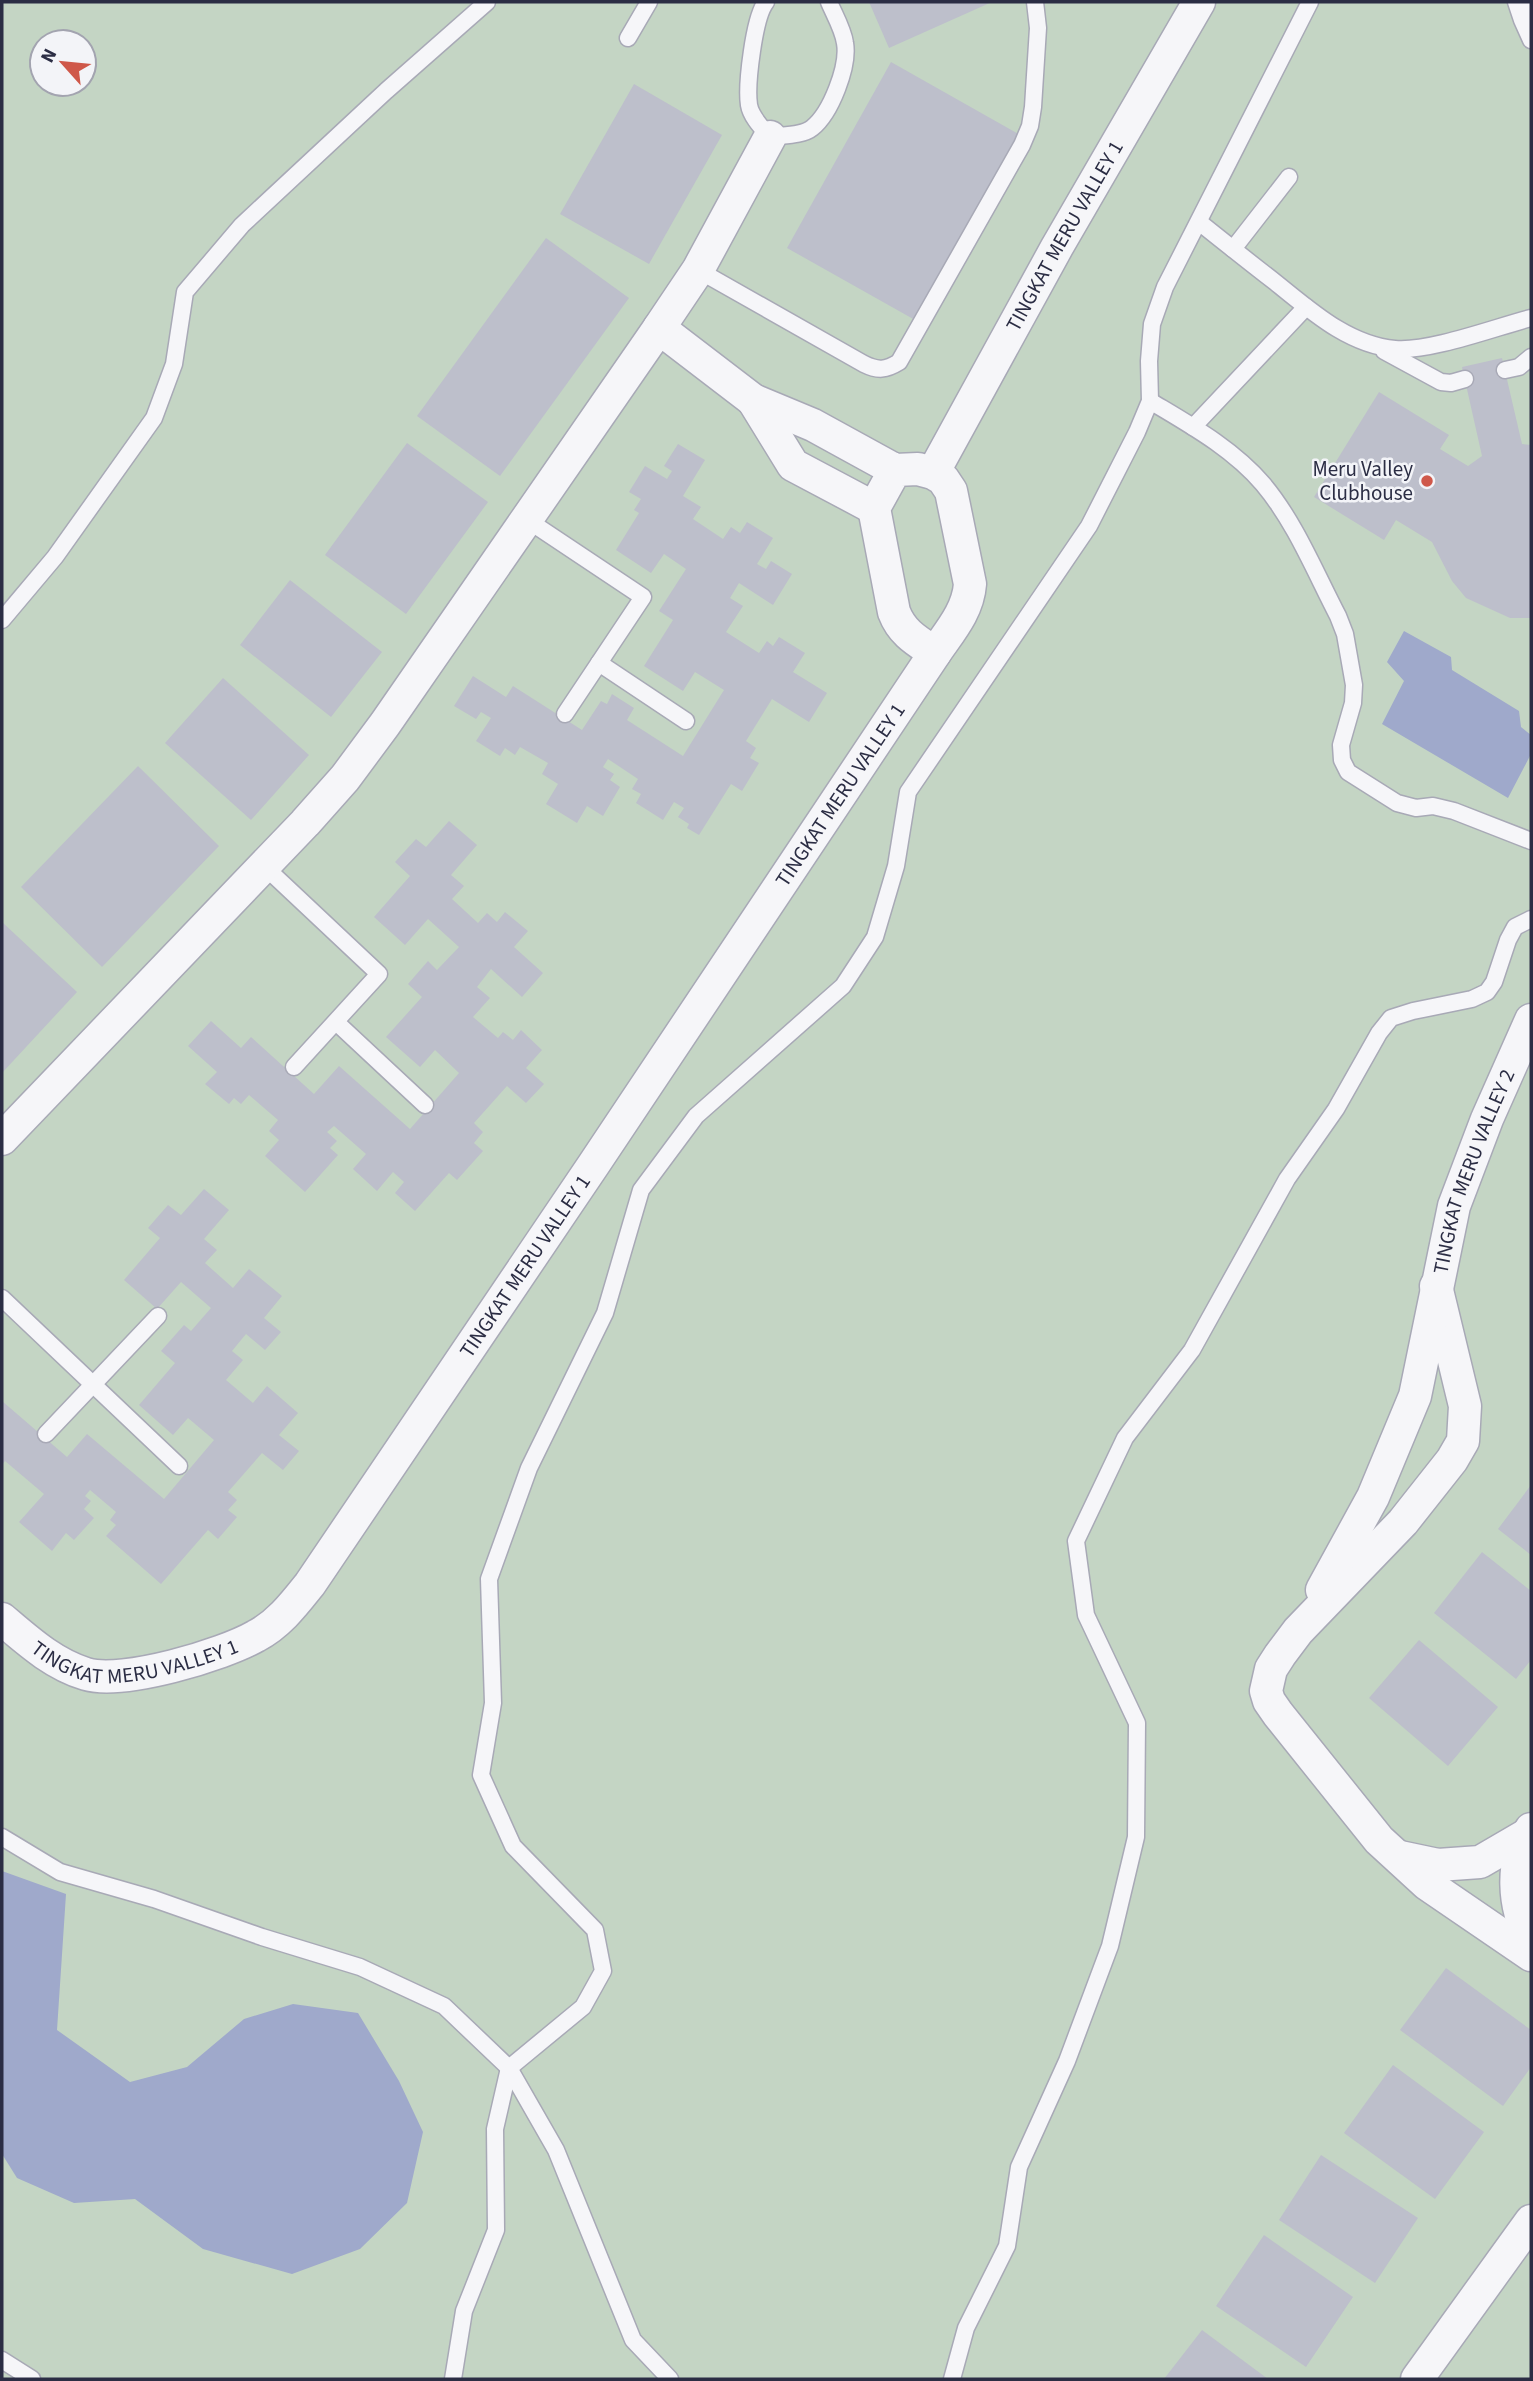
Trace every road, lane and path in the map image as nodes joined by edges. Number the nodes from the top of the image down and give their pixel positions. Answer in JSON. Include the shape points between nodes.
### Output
{"nodes":[{"id":1,"x":486,"y":2,"type":"edge"},
{"id":2,"x":649,"y":2,"type":"edge"},
{"id":3,"x":766,"y":2,"type":"edge"},
{"id":4,"x":829,"y":2,"type":"edge"},
{"id":5,"x":1035,"y":2,"type":"edge"},
{"id":6,"x":1199,"y":2,"type":"edge"},
{"id":7,"x":1310,"y":2,"type":"edge"},
{"id":8,"x":1516,"y":2,"type":"edge"},
{"id":9,"x":1526,"y":2,"type":"edge"},
{"id":10,"x":1531,"y":5,"type":"edge"},
{"id":11,"x":628,"y":38,"type":"dead end"},
{"id":12,"x":1531,"y":40,"type":"edge"},
{"id":13,"x":770,"y":137,"type":"junction"},
{"id":14,"x":1289,"y":177,"type":"dead end"},
{"id":15,"x":1199,"y":222,"type":"junction"},
{"id":16,"x":1233,"y":249,"type":"junction"},
{"id":17,"x":698,"y":271,"type":"junction"},
{"id":18,"x":1306,"y":307,"type":"junction"},
{"id":19,"x":1531,"y":318,"type":"edge"},
{"id":20,"x":659,"y":328,"type":"junction"},
{"id":21,"x":1373,"y":345,"type":"junction"},
{"id":22,"x":1531,"y":357,"type":"edge"},
{"id":23,"x":1505,"y":370,"type":"dead end"},
{"id":24,"x":1465,"y":379,"type":"dead end"},
{"id":25,"x":753,"y":400,"type":"junction"},
{"id":26,"x":1150,"y":401,"type":"junction"},
{"id":27,"x":1193,"y":427,"type":"junction"},
{"id":28,"x":895,"y":470,"type":"junction"},
{"id":29,"x":933,"y":473,"type":"junction"},
{"id":30,"x":874,"y":508,"type":"junction"},
{"id":31,"x":526,"y":519,"type":"junction"},
{"id":32,"x":2,"y":620,"type":"edge"},
{"id":33,"x":935,"y":653,"type":"junction"},
{"id":34,"x":599,"y":663,"type":"junction"},
{"id":35,"x":565,"y":714,"type":"dead end"},
{"id":36,"x":686,"y":720,"type":"dead end"},
{"id":37,"x":1531,"y":841,"type":"edge"},
{"id":38,"x":264,"y":866,"type":"junction"},
{"id":39,"x":1531,"y":919,"type":"edge"},
{"id":40,"x":1531,"y":1020,"type":"edge"},
{"id":41,"x":336,"y":1022,"type":"junction"},
{"id":42,"x":293,"y":1068,"type":"dead end"},
{"id":43,"x":425,"y":1105,"type":"dead end"},
{"id":44,"x":2,"y":1139,"type":"edge"},
{"id":45,"x":1436,"y":1286,"type":"junction"},
{"id":46,"x":2,"y":1298,"type":"edge"},
{"id":47,"x":158,"y":1316,"type":"dead end"},
{"id":48,"x":93,"y":1384,"type":"junction"},
{"id":49,"x":46,"y":1434,"type":"dead end"},
{"id":50,"x":178,"y":1466,"type":"dead end"},
{"id":51,"x":2,"y":1619,"type":"edge"},
{"id":52,"x":1298,"y":1632,"type":"junction"},
{"id":53,"x":1530,"y":1832,"type":"edge"},
{"id":54,"x":2,"y":1837,"type":"edge"},
{"id":55,"x":1400,"y":1857,"type":"junction"},
{"id":56,"x":1531,"y":1940,"type":"edge"},
{"id":57,"x":1531,"y":1955,"type":"edge"},
{"id":58,"x":509,"y":2068,"type":"junction"},
{"id":59,"x":1531,"y":2221,"type":"edge"},
{"id":60,"x":2,"y":2360,"type":"edge"},
{"id":61,"x":32,"y":2379,"type":"edge"},
{"id":62,"x":453,"y":2379,"type":"edge"},
{"id":63,"x":670,"y":2379,"type":"edge"},
{"id":64,"x":952,"y":2379,"type":"edge"},
{"id":65,"x":1417,"y":2379,"type":"edge"}],
"edges":[{"from":1,"to":32,"type":"lane","via":[[242,225],[185,292],[174,364],[154,418],[55,557]]},
{"from":2,"to":11,"type":"lane"},
{"from":3,"to":13,"type":"lane","via":[[756,22],[749,106]]},
{"from":4,"to":13,"type":"lane","via":[[845,43],[838,86],[812,128]]},
{"from":5,"to":17,"type":"lane","via":[[1038,28],[1030,126],[899,362],[888,369],[864,365]]},
{"from":6,"to":29,"type":"street","name":"TINGKAT MERU VALLEY 1","via":[[1056,247]]},
{"from":7,"to":15,"type":"lane"},
{"from":8,"to":12,"type":"lane"},
{"from":9,"to":10,"type":"street"},
{"from":13,"to":17,"type":"street"},
{"from":14,"to":16,"type":"lane"},
{"from":15,"to":16,"type":"lane"},
{"from":15,"to":26,"type":"lane","via":[[1165,287],[1152,324]]},
{"from":16,"to":18,"type":"lane"},
{"from":17,"to":20,"type":"street"},
{"from":18,"to":21,"type":"lane","via":[[1341,331]]},
{"from":18,"to":27,"type":"lane"},
{"from":19,"to":21,"type":"lane","via":[[1425,347]]},
{"from":20,"to":25,"type":"street"},
{"from":20,"to":31,"type":"street"},
{"from":21,"to":24,"type":"lane","via":[[1441,382]]},
{"from":22,"to":23,"type":"lane","via":[[1519,367]]},
{"from":25,"to":28,"type":"street","via":[[813,425]]},
{"from":25,"to":30,"type":"street","via":[[793,465]]},
{"from":26,"to":27,"type":"lane"},
{"from":26,"to":58,"type":"lane","via":[[1089,526],[908,792],[896,866],[875,937],[843,986],[696,1116],[641,1190],[605,1313],[530,1468],[489,1579],[493,1703],[481,1775],[513,1846],[594,1930],[603,1971],[583,2007]]},
{"from":27,"to":37,"type":"lane","via":[[1261,481],[1278,503],[1338,615],[1354,685],[1341,745],[1349,772],[1397,803],[1454,811]]},
{"from":28,"to":29,"type":"street"},
{"from":28,"to":30,"type":"street"},
{"from":29,"to":33,"type":"street","name":"TINGKAT MERU VALLEY 1","via":[[951,491],[971,584],[962,614]]},
{"from":30,"to":33,"type":"street","via":[[898,624]]},
{"from":31,"to":34,"type":"lane","via":[[643,597]]},
{"from":31,"to":38,"type":"street","via":[[345,778]]},
{"from":33,"to":51,"type":"street","name":"TINGKAT MERU VALLEY 1","via":[[287,1614],[257,1636],[227,1648],[135,1675],[107,1677],[89,1675],[46,1656]]},
{"from":34,"to":35,"type":"lane"},
{"from":34,"to":36,"type":"lane"},
{"from":38,"to":41,"type":"lane","via":[[379,974]]},
{"from":38,"to":44,"type":"street"},
{"from":39,"to":64,"type":"lane","via":[[1515,928],[1487,992],[1391,1018],[1379,1033],[1336,1109],[1287,1179],[1192,1350],[1125,1438],[1076,1541],[1087,1615],[1137,1723],[1136,1837],[1110,1946],[1067,2061],[1019,2167],[1007,2246],[966,2328]]},
{"from":40,"to":45,"type":"street","name":"TINGKAT MERU VALLEY 2","via":[[1454,1206]]},
{"from":41,"to":42,"type":"lane"},
{"from":41,"to":43,"type":"lane"},
{"from":45,"to":52,"type":"street","name":"TINGKAT MERU VALLEY 2","via":[[1415,1396],[1396,1446]]},
{"from":45,"to":52,"type":"street","via":[[1465,1406],[1463,1441],[1403,1522]]},
{"from":46,"to":48,"type":"lane"},
{"from":47,"to":48,"type":"lane"},
{"from":48,"to":49,"type":"lane"},
{"from":48,"to":50,"type":"lane"},
{"from":52,"to":55,"type":"street","via":[[1271,1669],[1266,1691],[1269,1701],[1356,1813]]},
{"from":53,"to":55,"type":"street","via":[[1480,1862],[1438,1865]]},
{"from":53,"to":56,"type":"street","via":[[1518,1863],[1516,1894]]},
{"from":54,"to":58,"type":"lane","via":[[60,1872],[360,1967],[444,2006]]},
{"from":55,"to":57,"type":"street","via":[[1427,1884]]},
{"from":58,"to":62,"type":"lane","via":[[495,2129],[496,2230],[464,2311]]},
{"from":58,"to":63,"type":"lane","via":[[556,2150],[633,2340]]},
{"from":59,"to":65,"type":"street"},
{"from":60,"to":61,"type":"lane"}]}
